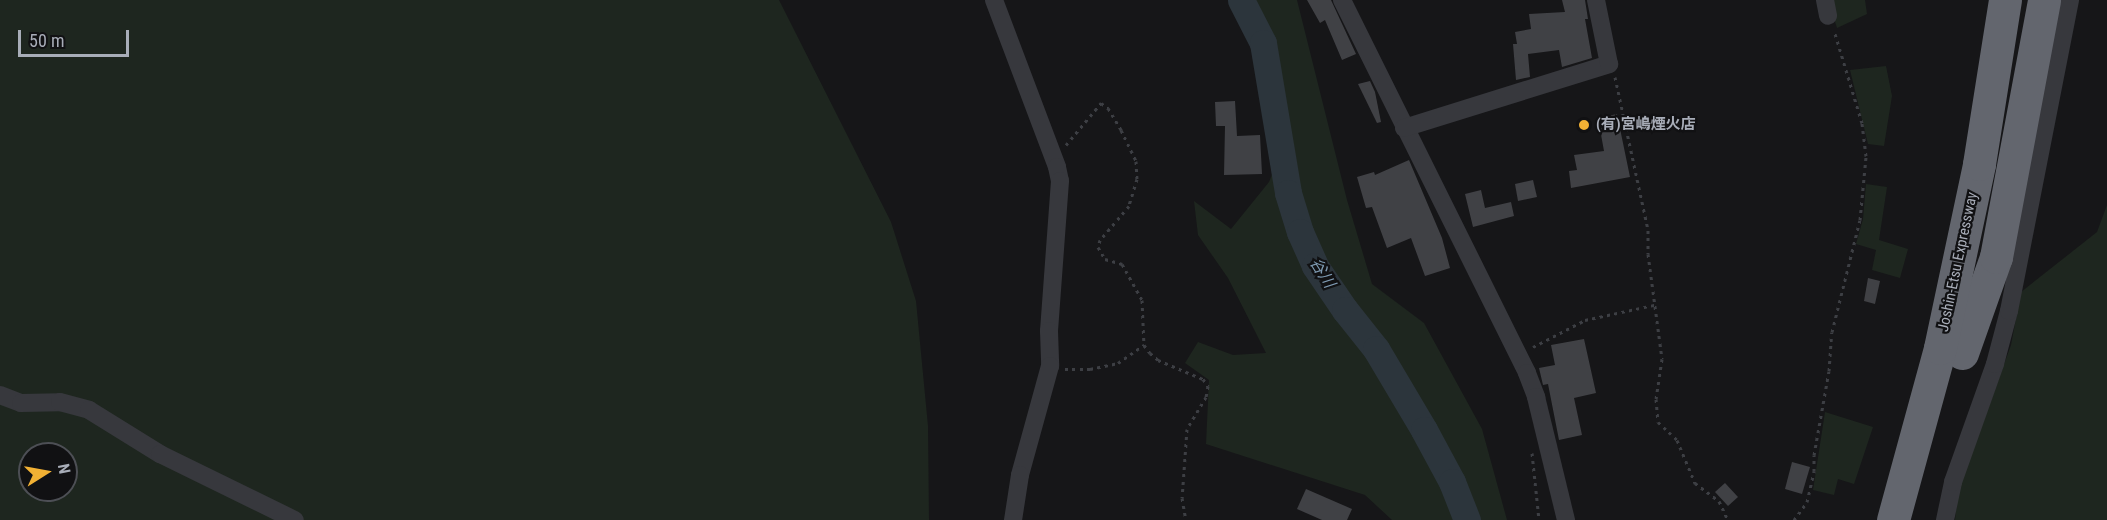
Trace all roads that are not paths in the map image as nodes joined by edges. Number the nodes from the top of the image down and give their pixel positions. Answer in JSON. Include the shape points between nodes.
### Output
{"nodes":[{"id":1,"x":994,"y":0,"type":"edge"},
{"id":2,"x":1342,"y":0,"type":"edge"},
{"id":3,"x":1596,"y":0,"type":"edge"},
{"id":4,"x":1990,"y":0,"type":"edge"},
{"id":5,"x":2005,"y":0,"type":"edge"},
{"id":6,"x":2027,"y":0,"type":"edge"},
{"id":7,"x":2044,"y":0,"type":"edge"},
{"id":8,"x":2070,"y":0,"type":"edge"},
{"id":9,"x":1404,"y":128,"type":"junction"},
{"id":10,"x":1979,"y":164,"type":"junction"},
{"id":11,"x":1980,"y":254,"type":"junction"},
{"id":12,"x":0,"y":395,"type":"edge"},
{"id":13,"x":295,"y":520,"type":"edge"},
{"id":14,"x":1013,"y":520,"type":"edge"},
{"id":15,"x":1566,"y":520,"type":"edge"},
{"id":16,"x":1893,"y":520,"type":"edge"},
{"id":17,"x":1916,"y":520,"type":"edge"},
{"id":18,"x":1945,"y":520,"type":"edge"}],
"edges":[{"from":1,"to":14,"type":"street","via":[[1060,181],[1050,366],[1020,475]]},
{"from":2,"to":9,"type":"street"},
{"from":3,"to":9,"type":"street","via":[[1609,64]]},
{"from":4,"to":10,"type":"highway"},
{"from":5,"to":10,"type":"highway","name":"Joshin-Etsu Expressway"},
{"from":6,"to":11,"type":"highway","name":"Joshin-Etsu Expressway"},
{"from":7,"to":11,"type":"highway"},
{"from":8,"to":18,"type":"street","via":[[2010,311],[1953,482]]},
{"from":9,"to":15,"type":"street","via":[[1536,397]]},
{"from":10,"to":11,"type":"highway","name":"Joshin-Etsu Expressway"},
{"from":11,"to":16,"type":"highway","name":"Joshin-Etsu Expressway","via":[[1925,409]]},
{"from":11,"to":17,"type":"highway","name":"Joshin-Etsu Expressway","via":[[1962,353]]},
{"from":12,"to":13,"type":"street","via":[[21,403],[60,402],[89,410],[160,454]]}]}
